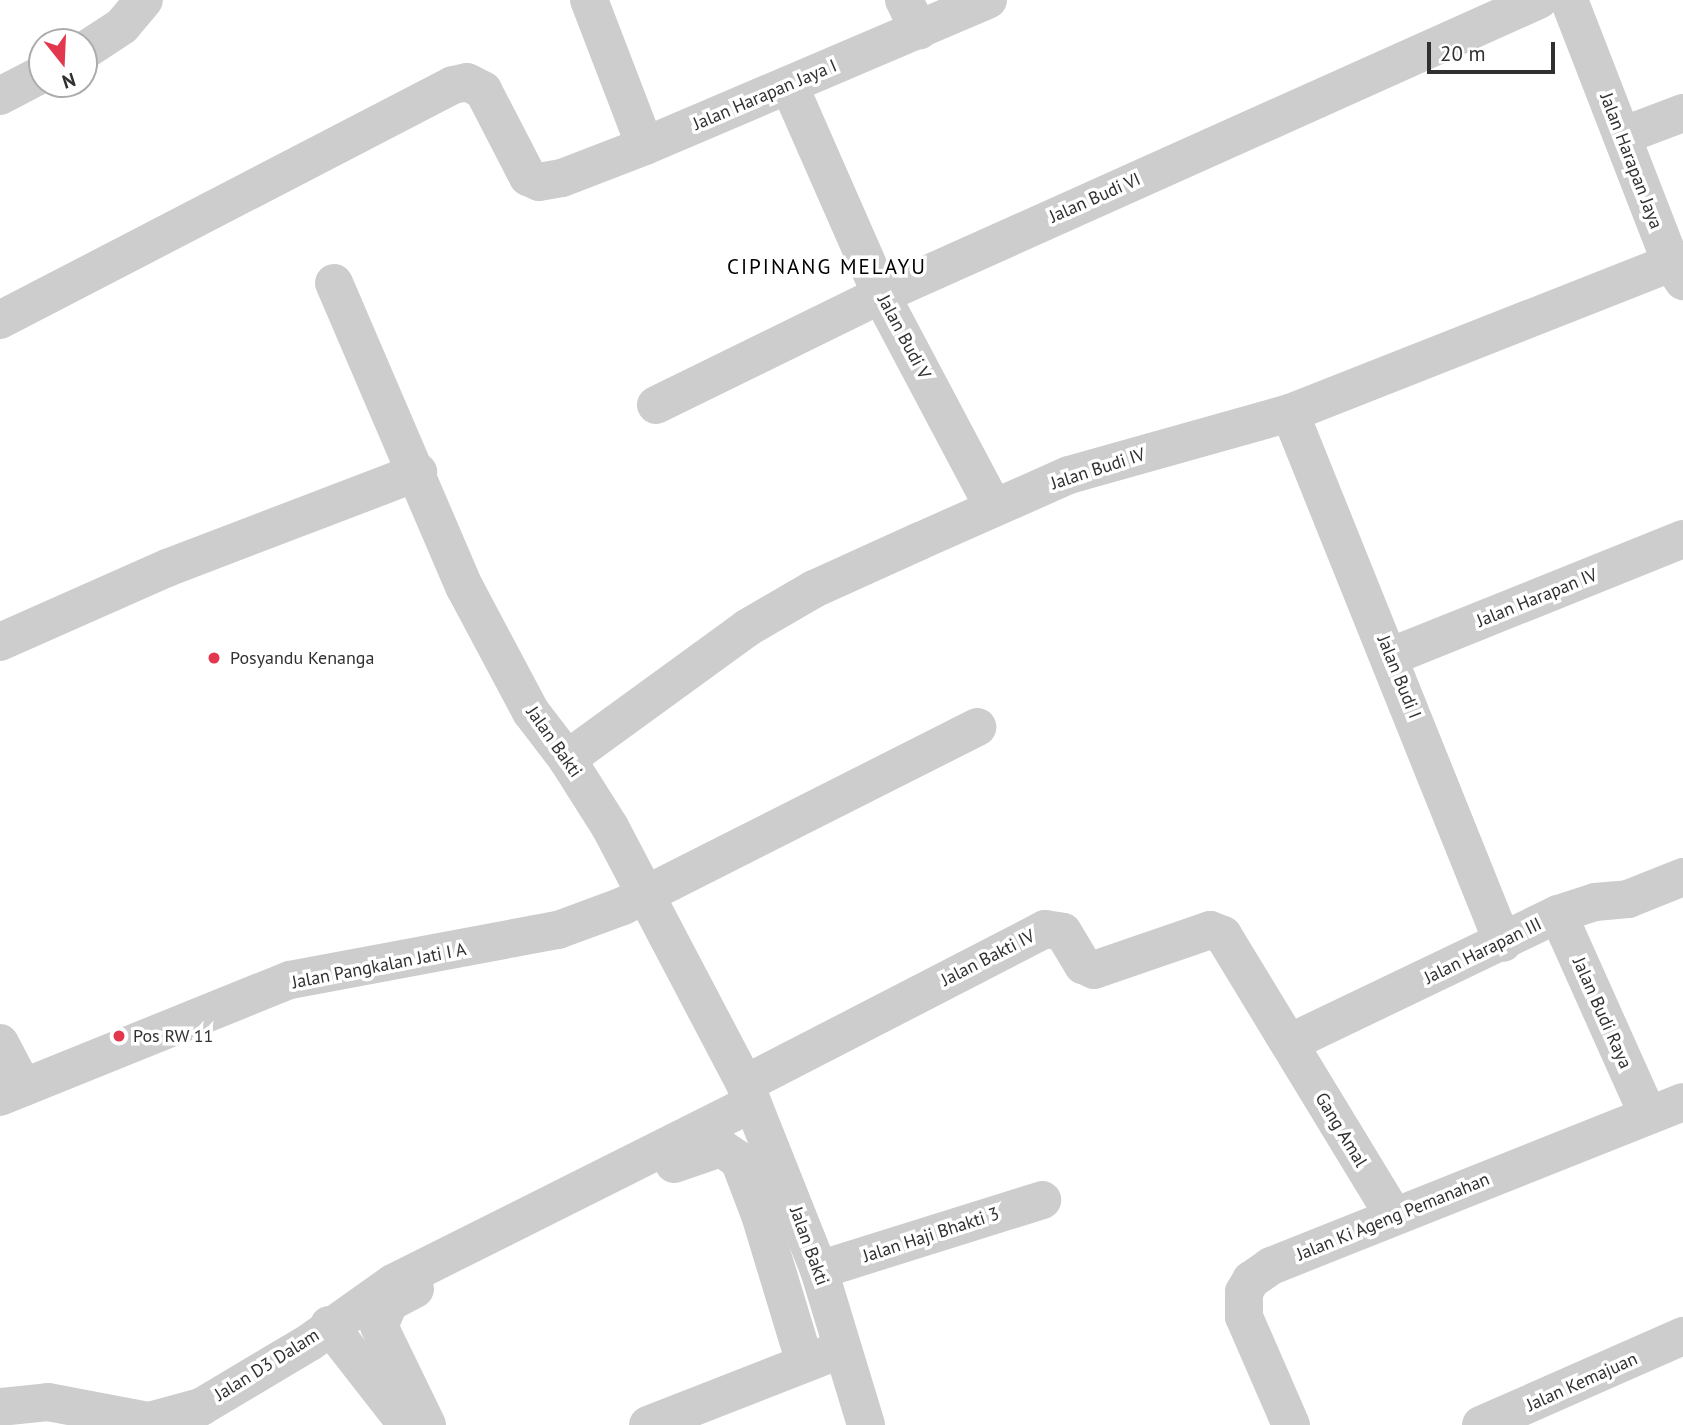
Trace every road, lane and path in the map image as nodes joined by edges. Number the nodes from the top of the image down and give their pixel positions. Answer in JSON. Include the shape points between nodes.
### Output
{"nodes":[{"id":1,"x":589,"y":0,"type":"edge"},
{"id":2,"x":988,"y":0,"type":"edge"},
{"id":3,"x":1539,"y":0,"type":"edge"},
{"id":4,"x":1569,"y":0,"type":"edge"},
{"id":5,"x":135,"y":3,"type":"edge"},
{"id":6,"x":911,"y":16,"type":"edge"},
{"id":7,"x":98,"y":42,"type":"edge"},
{"id":8,"x":28,"y":81,"type":"edge"},
{"id":9,"x":789,"y":85,"type":"junction"},
{"id":10,"x":0,"y":96,"type":"edge"},
{"id":11,"x":1683,"y":113,"type":"edge"},
{"id":12,"x":1622,"y":136,"type":"junction"},
{"id":13,"x":645,"y":146,"type":"junction"},
{"id":14,"x":1677,"y":272,"type":"edge"},
{"id":15,"x":334,"y":283,"type":"dead end"},
{"id":16,"x":881,"y":295,"type":"junction"},
{"id":17,"x":0,"y":320,"type":"edge"},
{"id":18,"x":656,"y":405,"type":"dead end"},
{"id":19,"x":1290,"y":413,"type":"junction"},
{"id":20,"x":418,"y":472,"type":"junction"},
{"id":21,"x":994,"y":508,"type":"junction"},
{"id":22,"x":1683,"y":539,"type":"edge"},
{"id":23,"x":0,"y":642,"type":"edge"},
{"id":24,"x":1392,"y":656,"type":"junction"},
{"id":25,"x":977,"y":727,"type":"dead end"},
{"id":26,"x":567,"y":759,"type":"junction"},
{"id":27,"x":1683,"y":877,"type":"edge"},
{"id":28,"x":645,"y":896,"type":"junction"},
{"id":29,"x":1558,"y":914,"type":"junction"},
{"id":30,"x":1503,"y":943,"type":"junction"},
{"id":31,"x":0,"y":1043,"type":"edge"},
{"id":32,"x":1289,"y":1043,"type":"junction"},
{"id":33,"x":11,"y":1092,"type":"edge"},
{"id":34,"x":749,"y":1093,"type":"junction"},
{"id":35,"x":1683,"y":1102,"type":"edge"},
{"id":36,"x":1647,"y":1113,"type":"junction"},
{"id":37,"x":1042,"y":1200,"type":"dead end"},
{"id":38,"x":1394,"y":1216,"type":"junction"},
{"id":39,"x":819,"y":1270,"type":"junction"},
{"id":40,"x":329,"y":1325,"type":"junction"},
{"id":41,"x":1683,"y":1336,"type":"edge"},
{"id":42,"x":845,"y":1348,"type":"junction"},
{"id":43,"x":805,"y":1363,"type":"junction"},
{"id":44,"x":0,"y":1407,"type":"edge"},
{"id":45,"x":407,"y":1425,"type":"edge"},
{"id":46,"x":427,"y":1425,"type":"edge"},
{"id":47,"x":648,"y":1425,"type":"edge"},
{"id":48,"x":866,"y":1425,"type":"edge"},
{"id":49,"x":1291,"y":1425,"type":"edge"},
{"id":50,"x":1481,"y":1425,"type":"edge"}],
"edges":[{"from":1,"to":13,"type":"street"},
{"from":2,"to":6,"type":"street","name":"Jalan Harapan Jaya I"},
{"from":3,"to":16,"type":"street","name":"Jalan Budi VI"},
{"from":4,"to":12,"type":"street","name":"Jalan Harapan Jaya"},
{"from":5,"to":7,"type":"street","via":[[122,26]]},
{"from":6,"to":9,"type":"street","name":"Jalan Harapan Jaya I"},
{"from":8,"to":10,"type":"street"},
{"from":9,"to":13,"type":"street","name":"Jalan Harapan Jaya I"},
{"from":9,"to":16,"type":"street","name":"Jalan Budi V"},
{"from":11,"to":12,"type":"street"},
{"from":12,"to":14,"type":"street","name":"Jalan Harapan Jaya"},
{"from":13,"to":17,"type":"street","name":"Jalan Harapan Jaya I","via":[[562,178],[539,181],[528,177],[483,90],[467,82],[453,85]]},
{"from":14,"to":19,"type":"street","name":"Jalan Budi IV"},
{"from":15,"to":20,"type":"street","name":"Jalan Bakti"},
{"from":16,"to":18,"type":"street","name":"Jalan Budi VI"},
{"from":16,"to":21,"type":"street","name":"Jalan Budi V"},
{"from":19,"to":21,"type":"street","name":"Jalan Budi IV","via":[[1081,471]]},
{"from":19,"to":24,"type":"street","name":"Jalan Budi I"},
{"from":20,"to":23,"type":"street","via":[[167,568]]},
{"from":20,"to":26,"type":"street","name":"Jalan Bakti","via":[[465,588],[531,712]]},
{"from":21,"to":26,"type":"street","name":"Jalan Budi IV","via":[[814,589],[747,628]]},
{"from":22,"to":24,"type":"street","name":"Jalan Harapan IV"},
{"from":24,"to":30,"type":"street","name":"Jalan Budi I"},
{"from":25,"to":28,"type":"street","name":"Jalan Pangkalan Jati I A"},
{"from":26,"to":28,"type":"street","name":"Jalan Bakti","via":[[610,827]]},
{"from":27,"to":29,"type":"street","name":"Jalan Harapan III","via":[[1629,899],[1595,902]]},
{"from":28,"to":33,"type":"street","name":"Jalan Pangkalan Jati I A","via":[[558,930],[290,980]]},
{"from":28,"to":34,"type":"street","name":"Jalan Bakti"},
{"from":29,"to":30,"type":"street","name":"Jalan Harapan III"},
{"from":29,"to":36,"type":"street","name":"Jalan Budi Raya"},
{"from":30,"to":32,"type":"street","name":"Jalan Harapan III"},
{"from":31,"to":33,"type":"street"},
{"from":32,"to":34,"type":"street","name":"Jalan Bakti IV","via":[[1223,935],[1210,930],[1193,933],[1094,970],[1083,965],[1063,932],[1054,927]]},
{"from":32,"to":38,"type":"street","name":"Gang Amal"},
{"from":34,"to":39,"type":"street","name":"Jalan Bakti"},
{"from":34,"to":40,"type":"street","name":"Jalan D3 Dalam","via":[[393,1283]]},
{"from":35,"to":36,"type":"street","name":"Jalan Ki Ageng Pemanahan"},
{"from":36,"to":38,"type":"street","name":"Jalan Ki Ageng Pemanahan"},
{"from":37,"to":39,"type":"street","name":"Jalan Haji Bhakti 3"},
{"from":38,"to":49,"type":"street","name":"Jalan Ki Ageng Pemanahan","via":[[1271,1266],[1251,1280],[1244,1292],[1244,1317]]},
{"from":39,"to":42,"type":"street","name":"Jalan Bakti"},
{"from":40,"to":44,"type":"street","name":"Jalan D3 Dalam","via":[[261,1372],[201,1407],[171,1418],[149,1421],[48,1402]]},
{"from":40,"to":45,"type":"street"},
{"from":41,"to":50,"type":"street","name":"Jalan Kemajuan"},
{"from":42,"to":43,"type":"street"},
{"from":42,"to":48,"type":"street","name":"Jalan Bakti"},
{"from":43,"to":46,"type":"street","via":[[739,1160],[721,1147],[506,1240],[389,1303],[379,1326]]},
{"from":43,"to":47,"type":"street"}]}
